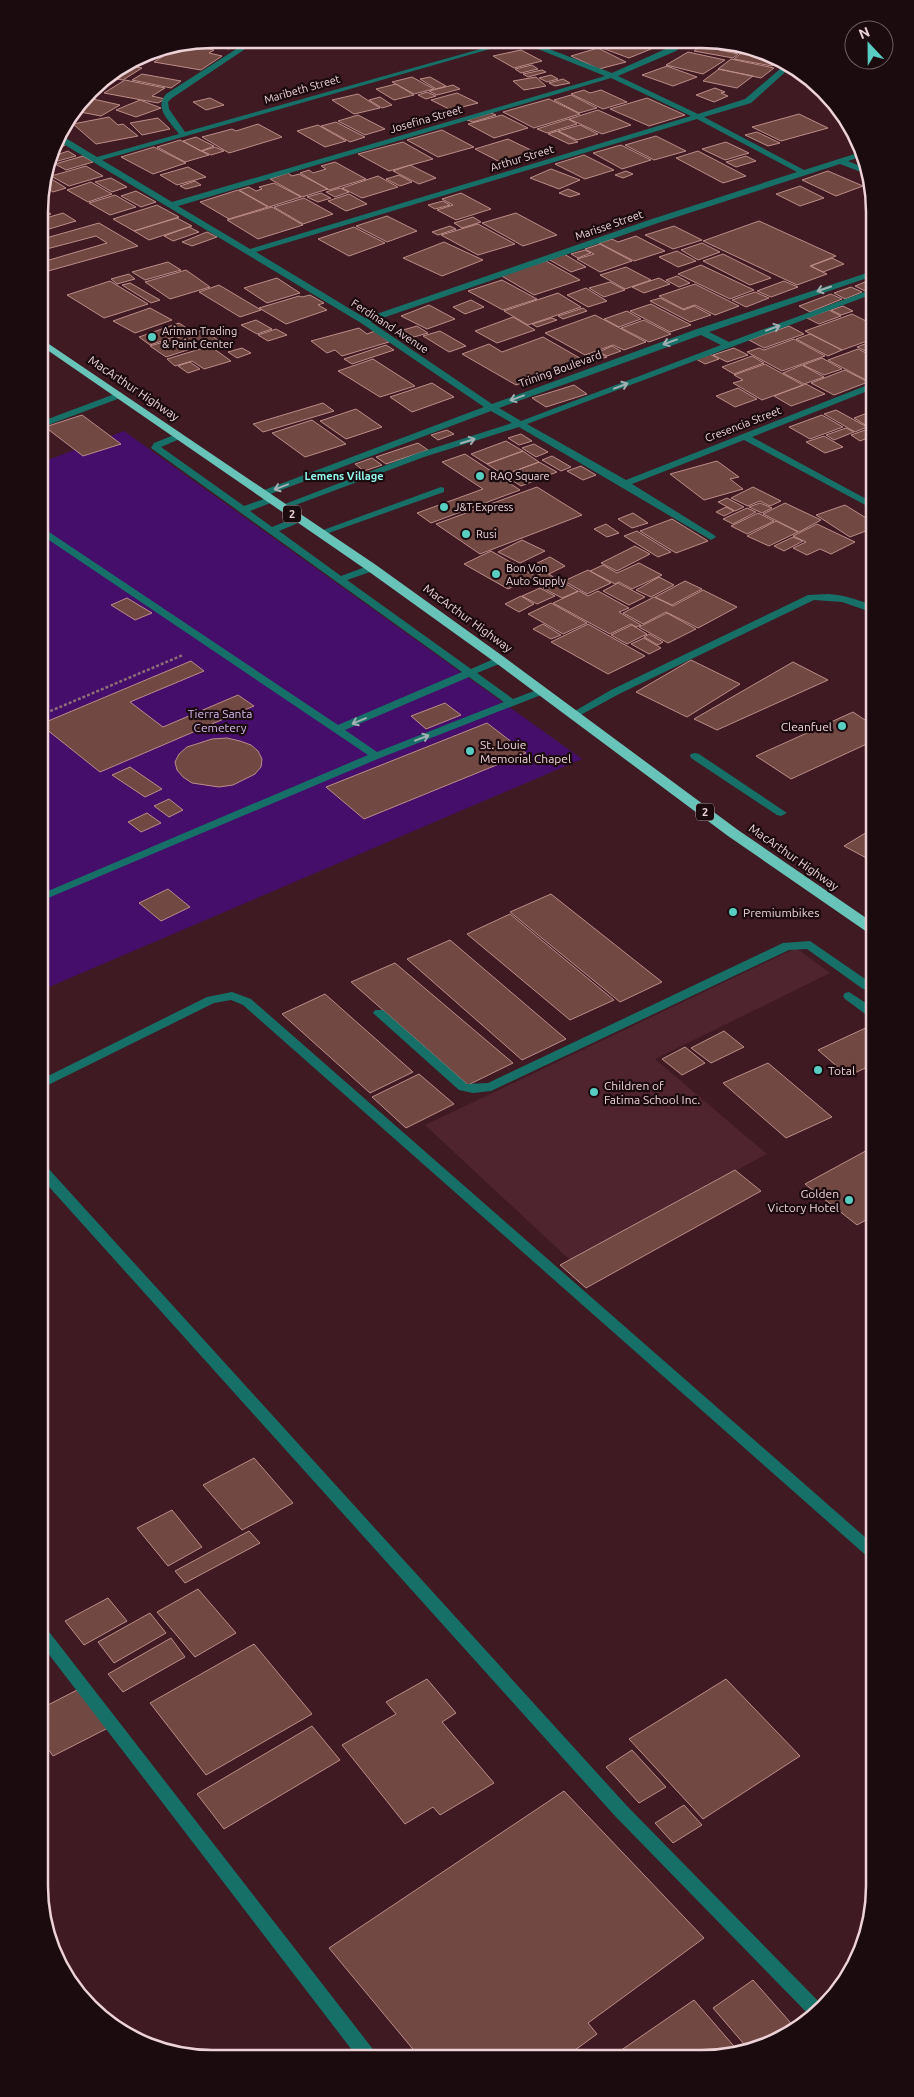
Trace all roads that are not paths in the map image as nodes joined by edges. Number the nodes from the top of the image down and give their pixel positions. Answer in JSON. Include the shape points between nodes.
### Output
{"nodes":[{"id":1,"x":243,"y":48,"type":"edge"},
{"id":2,"x":490,"y":48,"type":"edge"},
{"id":3,"x":540,"y":48,"type":"edge"},
{"id":4,"x":674,"y":48,"type":"edge"},
{"id":5,"x":785,"y":69,"type":"edge"},
{"id":6,"x":612,"y":76,"type":"junction"},
{"id":7,"x":697,"y":116,"type":"junction"},
{"id":8,"x":183,"y":134,"type":"junction"},
{"id":9,"x":63,"y":141,"type":"edge"},
{"id":10,"x":857,"y":156,"type":"edge"},
{"id":11,"x":95,"y":160,"type":"junction"},
{"id":12,"x":843,"y":162,"type":"junction"},
{"id":13,"x":861,"y":169,"type":"edge"},
{"id":14,"x":804,"y":173,"type":"junction"},
{"id":15,"x":171,"y":205,"type":"junction"},
{"id":16,"x":248,"y":252,"type":"junction"},
{"id":17,"x":866,"y":275,"type":"edge"},
{"id":18,"x":866,"y":293,"type":"edge"},
{"id":19,"x":364,"y":321,"type":"junction"},
{"id":20,"x":700,"y":331,"type":"junction"},
{"id":21,"x":727,"y":345,"type":"junction"},
{"id":22,"x":48,"y":346,"type":"edge"},
{"id":23,"x":866,"y":389,"type":"edge"},
{"id":24,"x":860,"y":391,"type":"junction"},
{"id":25,"x":866,"y":394,"type":"edge"},
{"id":26,"x":120,"y":395,"type":"junction"},
{"id":27,"x":490,"y":407,"type":"junction"},
{"id":28,"x":48,"y":422,"type":"edge"},
{"id":29,"x":520,"y":424,"type":"junction"},
{"id":30,"x":179,"y":436,"type":"junction"},
{"id":31,"x":744,"y":436,"type":"junction"},
{"id":32,"x":625,"y":484,"type":"junction"},
{"id":33,"x":440,"y":490,"type":"dead end"},
{"id":34,"x":266,"y":497,"type":"junction"},
{"id":35,"x":866,"y":503,"type":"edge"},
{"id":36,"x":282,"y":507,"type":"junction"},
{"id":37,"x":242,"y":510,"type":"junction"},
{"id":38,"x":300,"y":519,"type":"junction"},
{"id":39,"x":271,"y":531,"type":"junction"},
{"id":40,"x":320,"y":533,"type":"junction"},
{"id":41,"x":48,"y":534,"type":"edge"},
{"id":42,"x":711,"y":537,"type":"dead end"},
{"id":43,"x":372,"y":568,"type":"junction"},
{"id":44,"x":339,"y":580,"type":"junction"},
{"id":45,"x":866,"y":607,"type":"edge"},
{"id":46,"x":500,"y":660,"type":"junction"},
{"id":47,"x":470,"y":673,"type":"junction"},
{"id":48,"x":542,"y":691,"type":"junction"},
{"id":49,"x":512,"y":703,"type":"junction"},
{"id":50,"x":573,"y":715,"type":"junction"},
{"id":51,"x":338,"y":729,"type":"junction"},
{"id":52,"x":376,"y":756,"type":"junction"},
{"id":53,"x":695,"y":756,"type":"dead end"},
{"id":54,"x":781,"y":813,"type":"dead end"},
{"id":55,"x":48,"y":895,"type":"edge"},
{"id":56,"x":866,"y":925,"type":"edge"},
{"id":57,"x":866,"y":985,"type":"edge"},
{"id":58,"x":849,"y":996,"type":"dead end"},
{"id":59,"x":866,"y":1009,"type":"edge"},
{"id":60,"x":379,"y":1013,"type":"dead end"},
{"id":61,"x":48,"y":1081,"type":"edge"},
{"id":62,"x":48,"y":1177,"type":"edge"},
{"id":63,"x":866,"y":1547,"type":"edge"},
{"id":64,"x":48,"y":1642,"type":"edge"},
{"id":65,"x":813,"y":2007,"type":"edge"},
{"id":66,"x":363,"y":2050,"type":"edge"}],
"edges":[{"from":1,"to":8,"type":"street","via":[[164,102],[165,109]]},
{"from":2,"to":8,"type":"street","name":"Maribeth Street"},
{"from":3,"to":6,"type":"street"},
{"from":4,"to":6,"type":"street","name":"Josefina Street"},
{"from":5,"to":7,"type":"street","name":"Arthur Street","via":[[748,101]]},
{"from":6,"to":7,"type":"street"},
{"from":6,"to":15,"type":"street","name":"Josefina Street"},
{"from":7,"to":14,"type":"street"},
{"from":7,"to":16,"type":"street","name":"Arthur Street"},
{"from":8,"to":11,"type":"street","name":"Maribeth Street"},
{"from":9,"to":11,"type":"street","name":"Ferdinand Avenue"},
{"from":10,"to":12,"type":"street","name":"Marisse Street"},
{"from":11,"to":15,"type":"street","name":"Ferdinand Avenue"},
{"from":12,"to":13,"type":"street"},
{"from":12,"to":14,"type":"street","name":"Marisse Street"},
{"from":14,"to":19,"type":"street","name":"Marisse Street"},
{"from":15,"to":16,"type":"street","name":"Ferdinand Avenue"},
{"from":16,"to":19,"type":"street","name":"Ferdinand Avenue"},
{"from":17,"to":20,"type":"street","name":"Trining Boulevard","one_way":true},
{"from":21,"to":18,"type":"street","one_way":true},
{"from":19,"to":27,"type":"street","name":"Ferdinand Avenue"},
{"from":20,"to":21,"type":"street"},
{"from":20,"to":27,"type":"street","name":"Trining Boulevard","one_way":true},
{"from":29,"to":21,"type":"street","one_way":true},
{"from":22,"to":26,"type":"highway","name":"MacArthur Highway","number":"2"},
{"from":23,"to":24,"type":"street","name":"Cresencia Street"},
{"from":24,"to":25,"type":"street"},
{"from":24,"to":31,"type":"street","name":"Cresencia Street"},
{"from":26,"to":28,"type":"street"},
{"from":26,"to":30,"type":"highway","name":"MacArthur Highway","number":"2"},
{"from":27,"to":29,"type":"street","name":"Ferdinand Avenue"},
{"from":27,"to":34,"type":"street","name":"Trining Boulevard","one_way":true},
{"from":29,"to":32,"type":"street","name":"Ferdinand Avenue"},
{"from":36,"to":29,"type":"street","one_way":true,"via":[[421,455]]},
{"from":30,"to":34,"type":"highway","name":"MacArthur Highway","number":"2"},
{"from":30,"to":37,"type":"street","via":[[157,444],[156,448]]},
{"from":31,"to":32,"type":"street","name":"Cresencia Street"},
{"from":31,"to":35,"type":"street"},
{"from":32,"to":42,"type":"street","name":"Ferdinand Avenue"},
{"from":33,"to":40,"type":"street"},
{"from":34,"to":36,"type":"highway","name":"MacArthur Highway","number":"2"},
{"from":34,"to":37,"type":"street","name":"Trining Boulevard"},
{"from":36,"to":38,"type":"highway","name":"MacArthur Highway","number":"2"},
{"from":37,"to":39,"type":"street"},
{"from":38,"to":39,"type":"street"},
{"from":38,"to":40,"type":"highway","name":"MacArthur Highway","number":"2"},
{"from":39,"to":44,"type":"street"},
{"from":40,"to":43,"type":"highway","name":"MacArthur Highway","number":"2"},
{"from":41,"to":51,"type":"street"},
{"from":43,"to":44,"type":"street"},
{"from":43,"to":46,"type":"highway","name":"MacArthur Highway","number":"2"},
{"from":44,"to":47,"type":"street"},
{"from":45,"to":50,"type":"street","via":[[830,596],[812,597]]},
{"from":46,"to":47,"type":"street"},
{"from":46,"to":48,"type":"highway","name":"MacArthur Highway","number":"2"},
{"from":47,"to":49,"type":"street"},
{"from":47,"to":51,"type":"street","one_way":true},
{"from":48,"to":49,"type":"street"},
{"from":48,"to":50,"type":"highway","name":"MacArthur Highway","number":"2"},
{"from":52,"to":49,"type":"street","one_way":true},
{"from":50,"to":56,"type":"highway","name":"MacArthur Highway","number":"2","via":[[733,833]]},
{"from":51,"to":52,"type":"street"},
{"from":52,"to":55,"type":"street"},
{"from":53,"to":54,"type":"street"},
{"from":57,"to":60,"type":"street","via":[[810,945],[787,946],[482,1089],[463,1087]]},
{"from":58,"to":59,"type":"street"},
{"from":61,"to":63,"type":"street","via":[[211,1000],[232,996],[247,1002]]},
{"from":62,"to":65,"type":"street","via":[[614,1803]]},
{"from":64,"to":66,"type":"street"}]}
